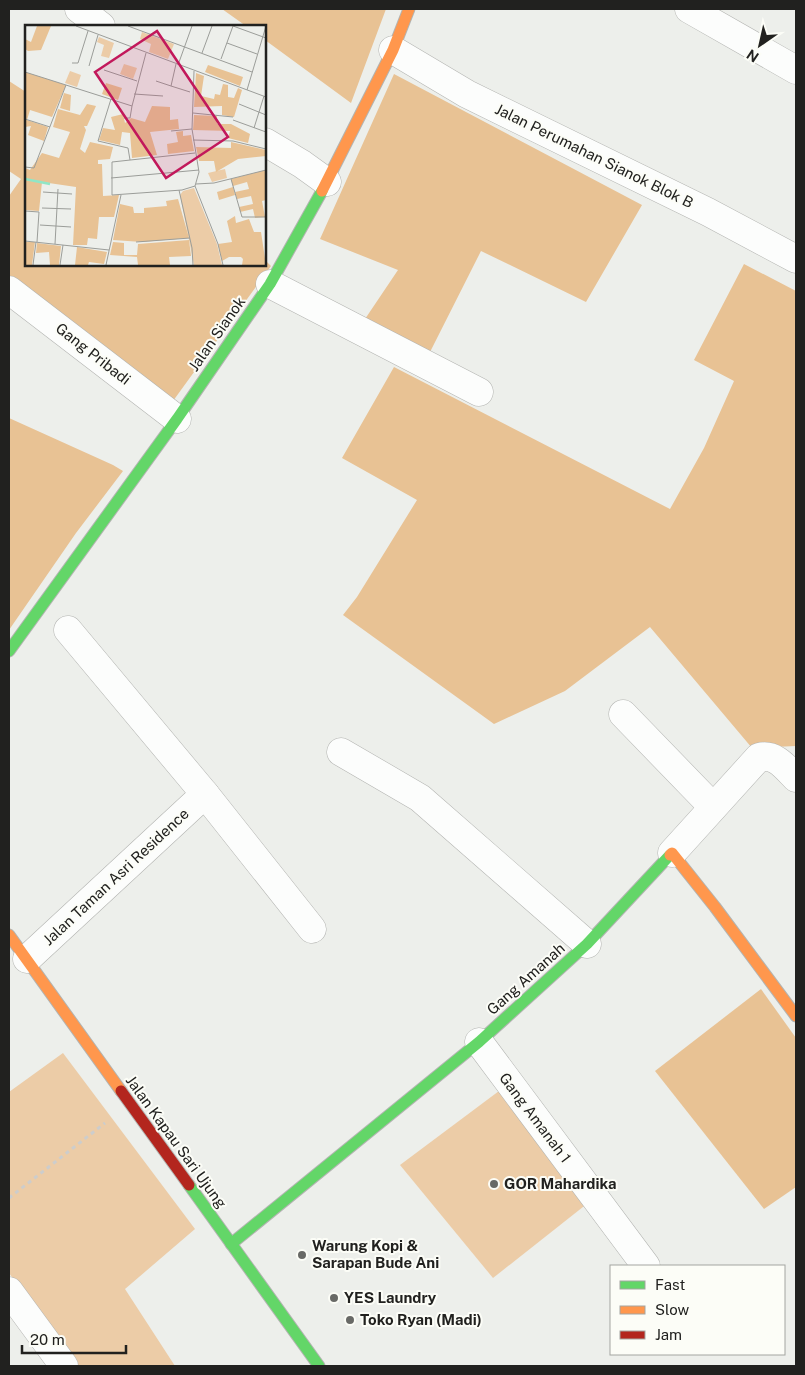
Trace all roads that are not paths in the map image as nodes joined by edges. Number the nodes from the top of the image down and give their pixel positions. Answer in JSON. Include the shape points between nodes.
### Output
{"nodes":[{"id":1,"x":80,"y":9,"type":"edge"},
{"id":2,"x":409,"y":9,"type":"edge"},
{"id":3,"x":689,"y":9,"type":"edge"},
{"id":4,"x":100,"y":25,"type":"edge"},
{"id":5,"x":393,"y":50,"type":"junction"},
{"id":6,"x":796,"y":70,"type":"edge"},
{"id":7,"x":266,"y":143,"type":"edge"},
{"id":8,"x":327,"y":182,"type":"junction"},
{"id":9,"x":796,"y":259,"type":"edge"},
{"id":10,"x":270,"y":284,"type":"junction"},
{"id":11,"x":9,"y":290,"type":"edge"},
{"id":12,"x":479,"y":392,"type":"dead end"},
{"id":13,"x":177,"y":419,"type":"junction"},
{"id":14,"x":68,"y":630,"type":"dead end"},
{"id":15,"x":9,"y":651,"type":"edge"},
{"id":16,"x":623,"y":714,"type":"dead end"},
{"id":17,"x":341,"y":752,"type":"dead end"},
{"id":18,"x":796,"y":778,"type":"edge"},
{"id":19,"x":205,"y":794,"type":"junction"},
{"id":20,"x":713,"y":807,"type":"junction"},
{"id":21,"x":672,"y":853,"type":"junction"},
{"id":22,"x":312,"y":930,"type":"dead end"},
{"id":23,"x":14,"y":944,"type":"edge"},
{"id":24,"x":586,"y":944,"type":"junction"},
{"id":25,"x":796,"y":1016,"type":"edge"},
{"id":26,"x":479,"y":1042,"type":"junction"},
{"id":27,"x":231,"y":1244,"type":"junction"},
{"id":28,"x":645,"y":1265,"type":"edge"},
{"id":29,"x":9,"y":1291,"type":"edge"},
{"id":30,"x":64,"y":1366,"type":"edge"},
{"id":31,"x":320,"y":1366,"type":"edge"}],
"edges":[{"from":1,"to":4,"type":"street"},
{"from":2,"to":5,"type":"street","name":"Jalan Sianok"},
{"from":3,"to":6,"type":"street"},
{"from":5,"to":8,"type":"street","name":"Jalan Sianok"},
{"from":5,"to":9,"type":"street","name":"Jalan Perumahan Sianok Blok B","via":[[467,94],[708,212]]},
{"from":7,"to":8,"type":"street"},
{"from":8,"to":10,"type":"street","name":"Jalan Sianok"},
{"from":10,"to":12,"type":"street"},
{"from":10,"to":13,"type":"street","name":"Jalan Sianok"},
{"from":11,"to":13,"type":"street","name":"Gang Pribadi"},
{"from":13,"to":15,"type":"street","name":"Jalan Sianok"},
{"from":14,"to":19,"type":"street"},
{"from":16,"to":20,"type":"street"},
{"from":17,"to":24,"type":"street","via":[[420,798]]},
{"from":18,"to":20,"type":"street","via":[[775,758],[759,757]]},
{"from":19,"to":22,"type":"street"},
{"from":19,"to":23,"type":"street","name":"Jalan Taman Asri Residence"},
{"from":20,"to":21,"type":"street"},
{"from":21,"to":24,"type":"street","name":"Gang Amanah"},
{"from":21,"to":25,"type":"street"},
{"from":23,"to":27,"type":"street","name":"Jalan Kapau Sari Ujung"},
{"from":24,"to":26,"type":"street","name":"Gang Amanah"},
{"from":26,"to":27,"type":"street","name":"Gang Amanah"},
{"from":26,"to":28,"type":"street","name":"Gang Amanah 1"},
{"from":27,"to":31,"type":"street","name":"Jalan Kapau Sari Ujung"},
{"from":29,"to":30,"type":"street"}]}
